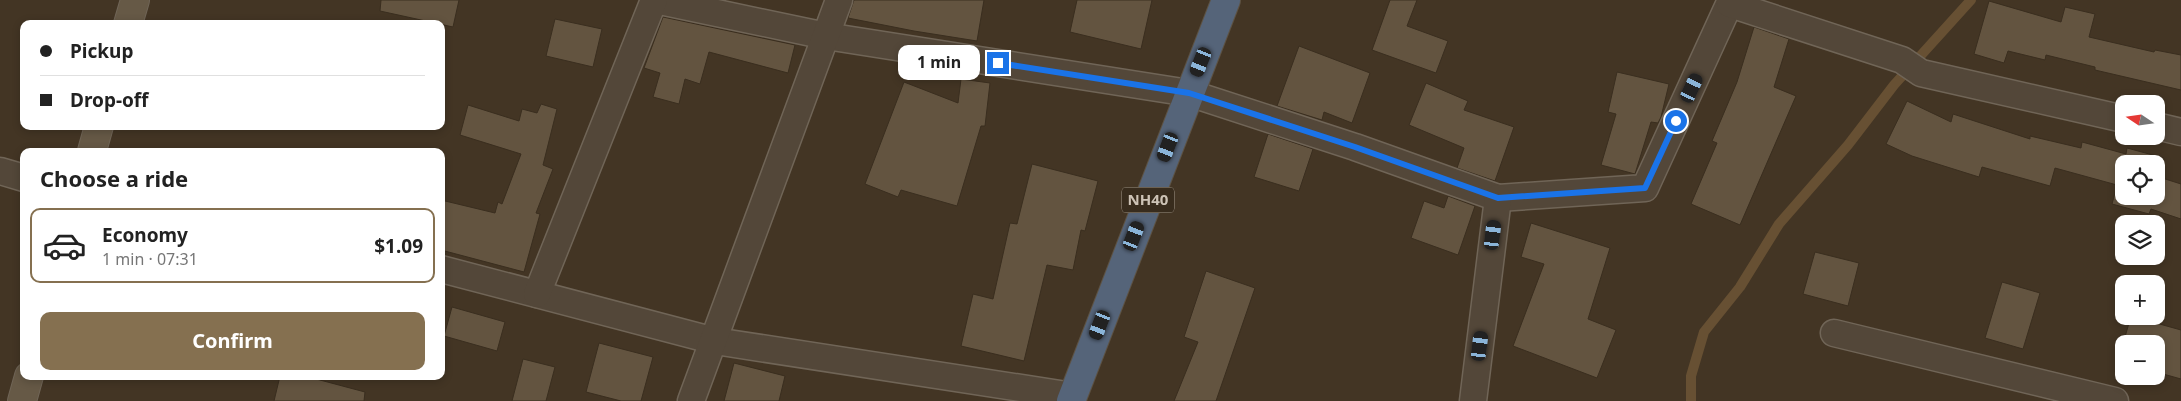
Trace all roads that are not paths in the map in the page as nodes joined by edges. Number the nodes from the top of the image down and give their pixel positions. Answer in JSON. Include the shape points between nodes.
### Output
{"nodes":[{"id":1,"x":135,"y":0,"type":"edge"},
{"id":2,"x":655,"y":0,"type":"edge"},
{"id":3,"x":839,"y":0,"type":"edge"},
{"id":4,"x":1226,"y":0,"type":"edge"},
{"id":5,"x":1730,"y":2,"type":"edge"},
{"id":6,"x":129,"y":20,"type":"edge"},
{"id":7,"x":826,"y":36,"type":"junction"},
{"id":8,"x":1189,"y":93,"type":"junction"},
{"id":9,"x":2115,"y":117,"type":"edge"},
{"id":10,"x":2165,"y":128,"type":"edge"},
{"id":11,"x":99,"y":130,"type":"edge"},
{"id":12,"x":2181,"y":132,"type":"edge"},
{"id":13,"x":93,"y":148,"type":"edge"},
{"id":14,"x":0,"y":171,"type":"edge"},
{"id":15,"x":20,"y":177,"type":"edge"},
{"id":16,"x":1498,"y":198,"type":"junction"},
{"id":17,"x":445,"y":270,"type":"edge"},
{"id":18,"x":537,"y":294,"type":"junction"},
{"id":19,"x":1834,"y":334,"type":"dead end"},
{"id":20,"x":715,"y":340,"type":"junction"},
{"id":21,"x":28,"y":380,"type":"edge"},
{"id":22,"x":1072,"y":398,"type":"edge"},
{"id":23,"x":22,"y":401,"type":"edge"},
{"id":24,"x":691,"y":401,"type":"edge"},
{"id":25,"x":1473,"y":401,"type":"edge"},
{"id":26,"x":2114,"y":401,"type":"edge"}],
"edges":[{"from":1,"to":6,"type":"street"},
{"from":2,"to":7,"type":"street"},
{"from":2,"to":18,"type":"street"},
{"from":3,"to":7,"type":"street"},
{"from":4,"to":8,"type":"highway","number":"NH40"},
{"from":5,"to":9,"type":"street","via":[[1912,67]]},
{"from":5,"to":16,"type":"street","via":[[1645,188]]},
{"from":7,"to":8,"type":"street"},
{"from":7,"to":20,"type":"street"},
{"from":8,"to":16,"type":"street"},
{"from":8,"to":22,"type":"highway","number":"NH40"},
{"from":10,"to":12,"type":"street"},
{"from":11,"to":13,"type":"street"},
{"from":14,"to":15,"type":"street"},
{"from":16,"to":25,"type":"street"},
{"from":17,"to":18,"type":"street"},
{"from":18,"to":20,"type":"street"},
{"from":19,"to":26,"type":"street"},
{"from":20,"to":22,"type":"street"},
{"from":20,"to":24,"type":"street"},
{"from":21,"to":23,"type":"street"}]}
